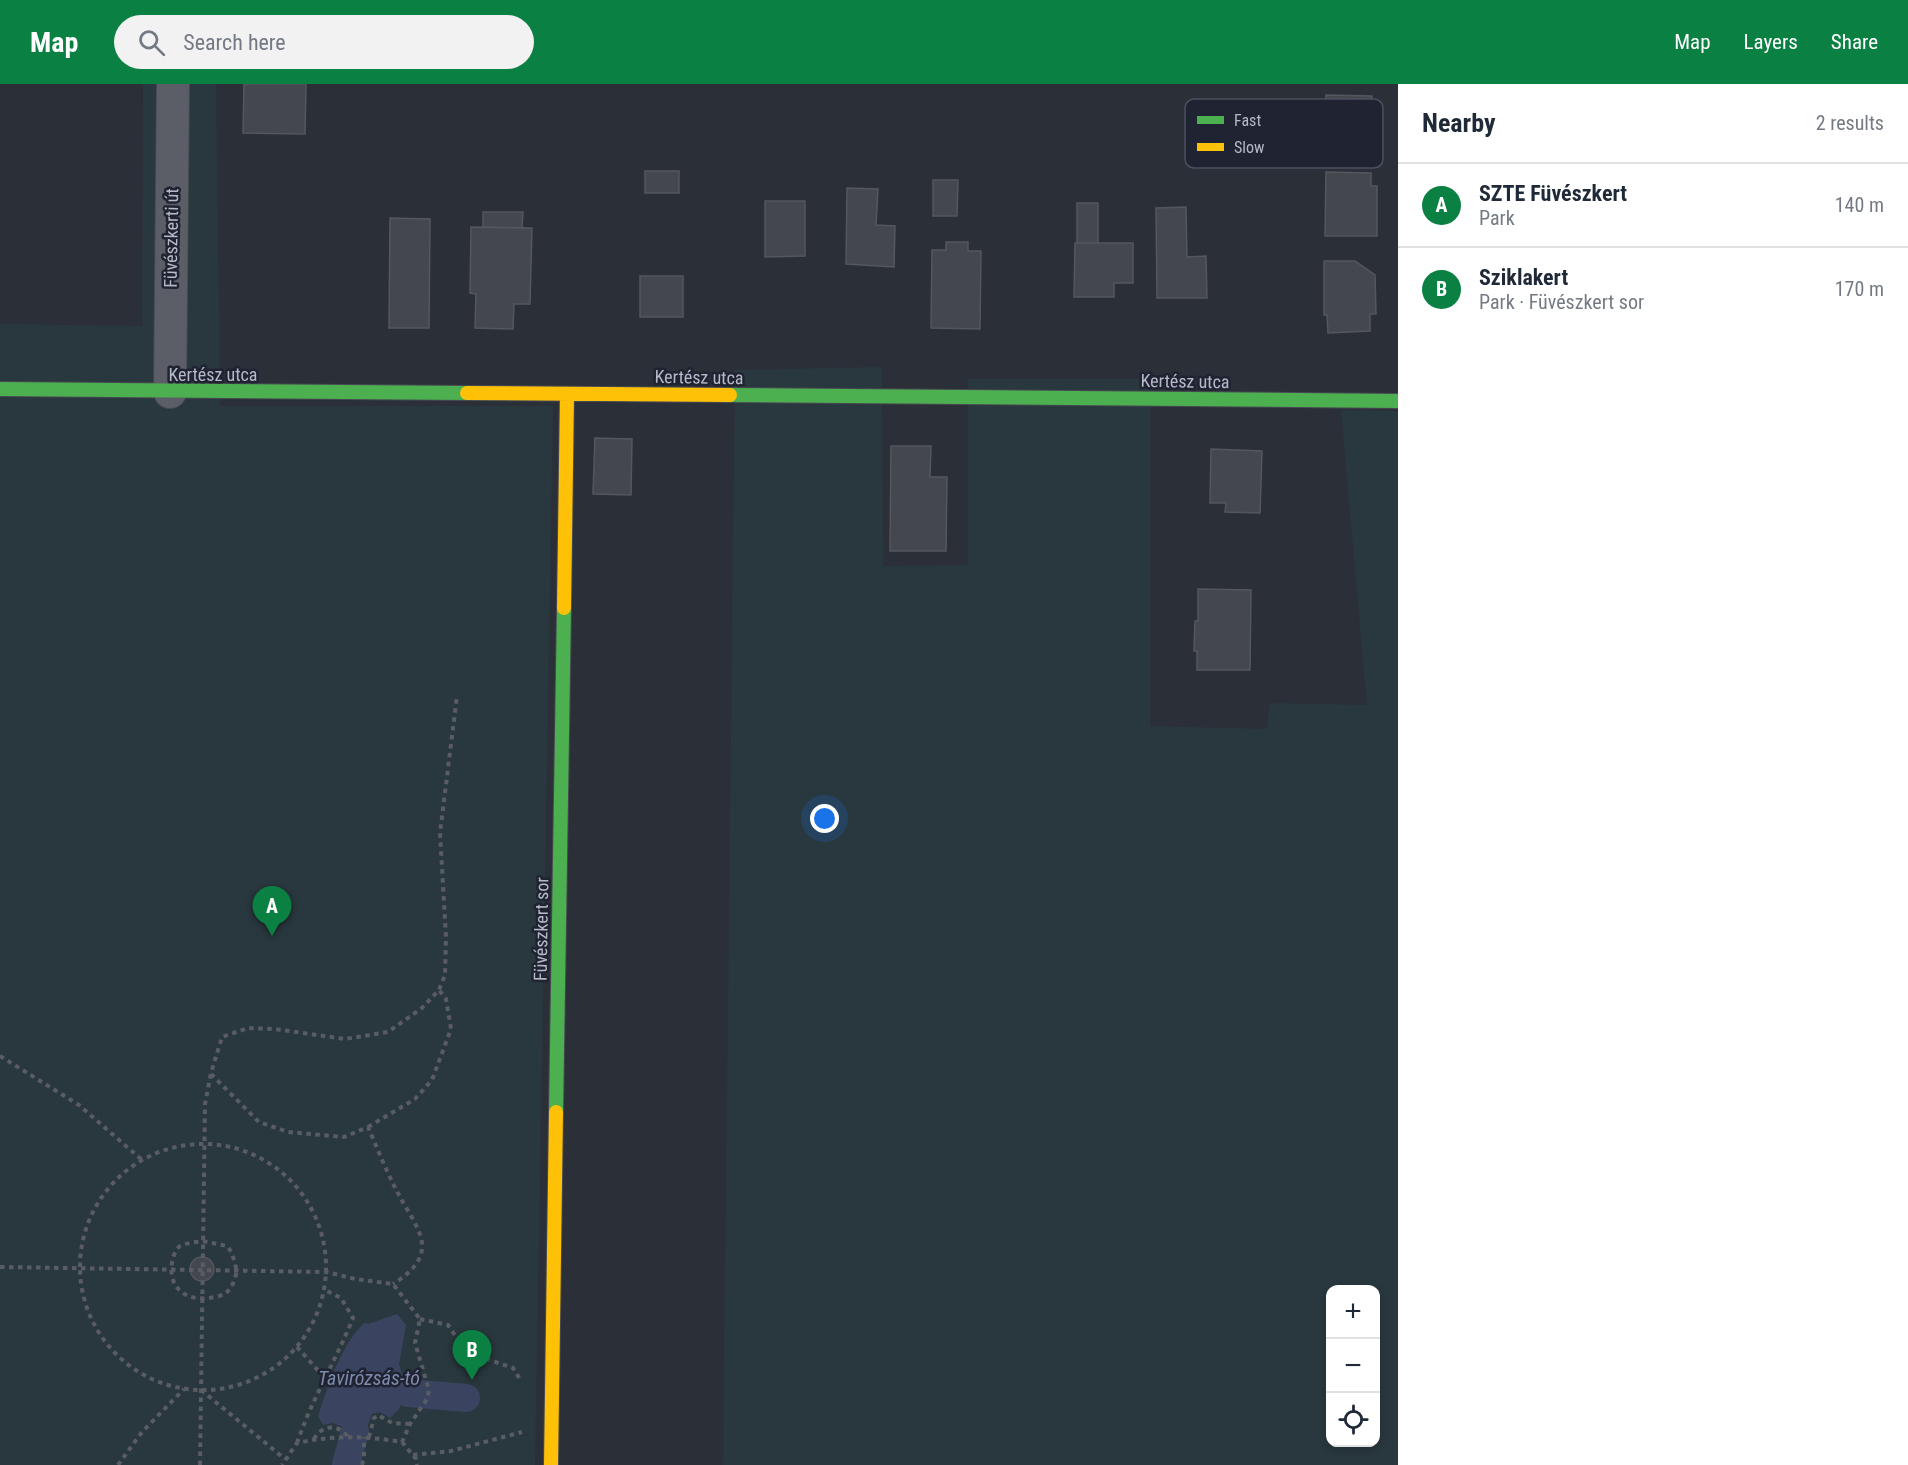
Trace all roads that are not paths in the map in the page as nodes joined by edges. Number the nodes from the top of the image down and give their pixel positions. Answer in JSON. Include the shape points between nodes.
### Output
{"nodes":[{"id":1,"x":173,"y":84,"type":"edge"},
{"id":2,"x":0,"y":389,"type":"edge"},
{"id":3,"x":170,"y":392,"type":"junction"},
{"id":4,"x":567,"y":394,"type":"junction"},
{"id":5,"x":1398,"y":401,"type":"edge"},
{"id":6,"x":551,"y":1465,"type":"edge"}],
"edges":[{"from":1,"to":3,"type":"street","name":"Füvészkerti út"},
{"from":2,"to":3,"type":"street","name":"Kertész utca"},
{"from":3,"to":4,"type":"street","name":"Kertész utca"},
{"from":4,"to":5,"type":"street","name":"Kertész utca"},
{"from":4,"to":6,"type":"street","name":"Füvészkert sor"}]}
